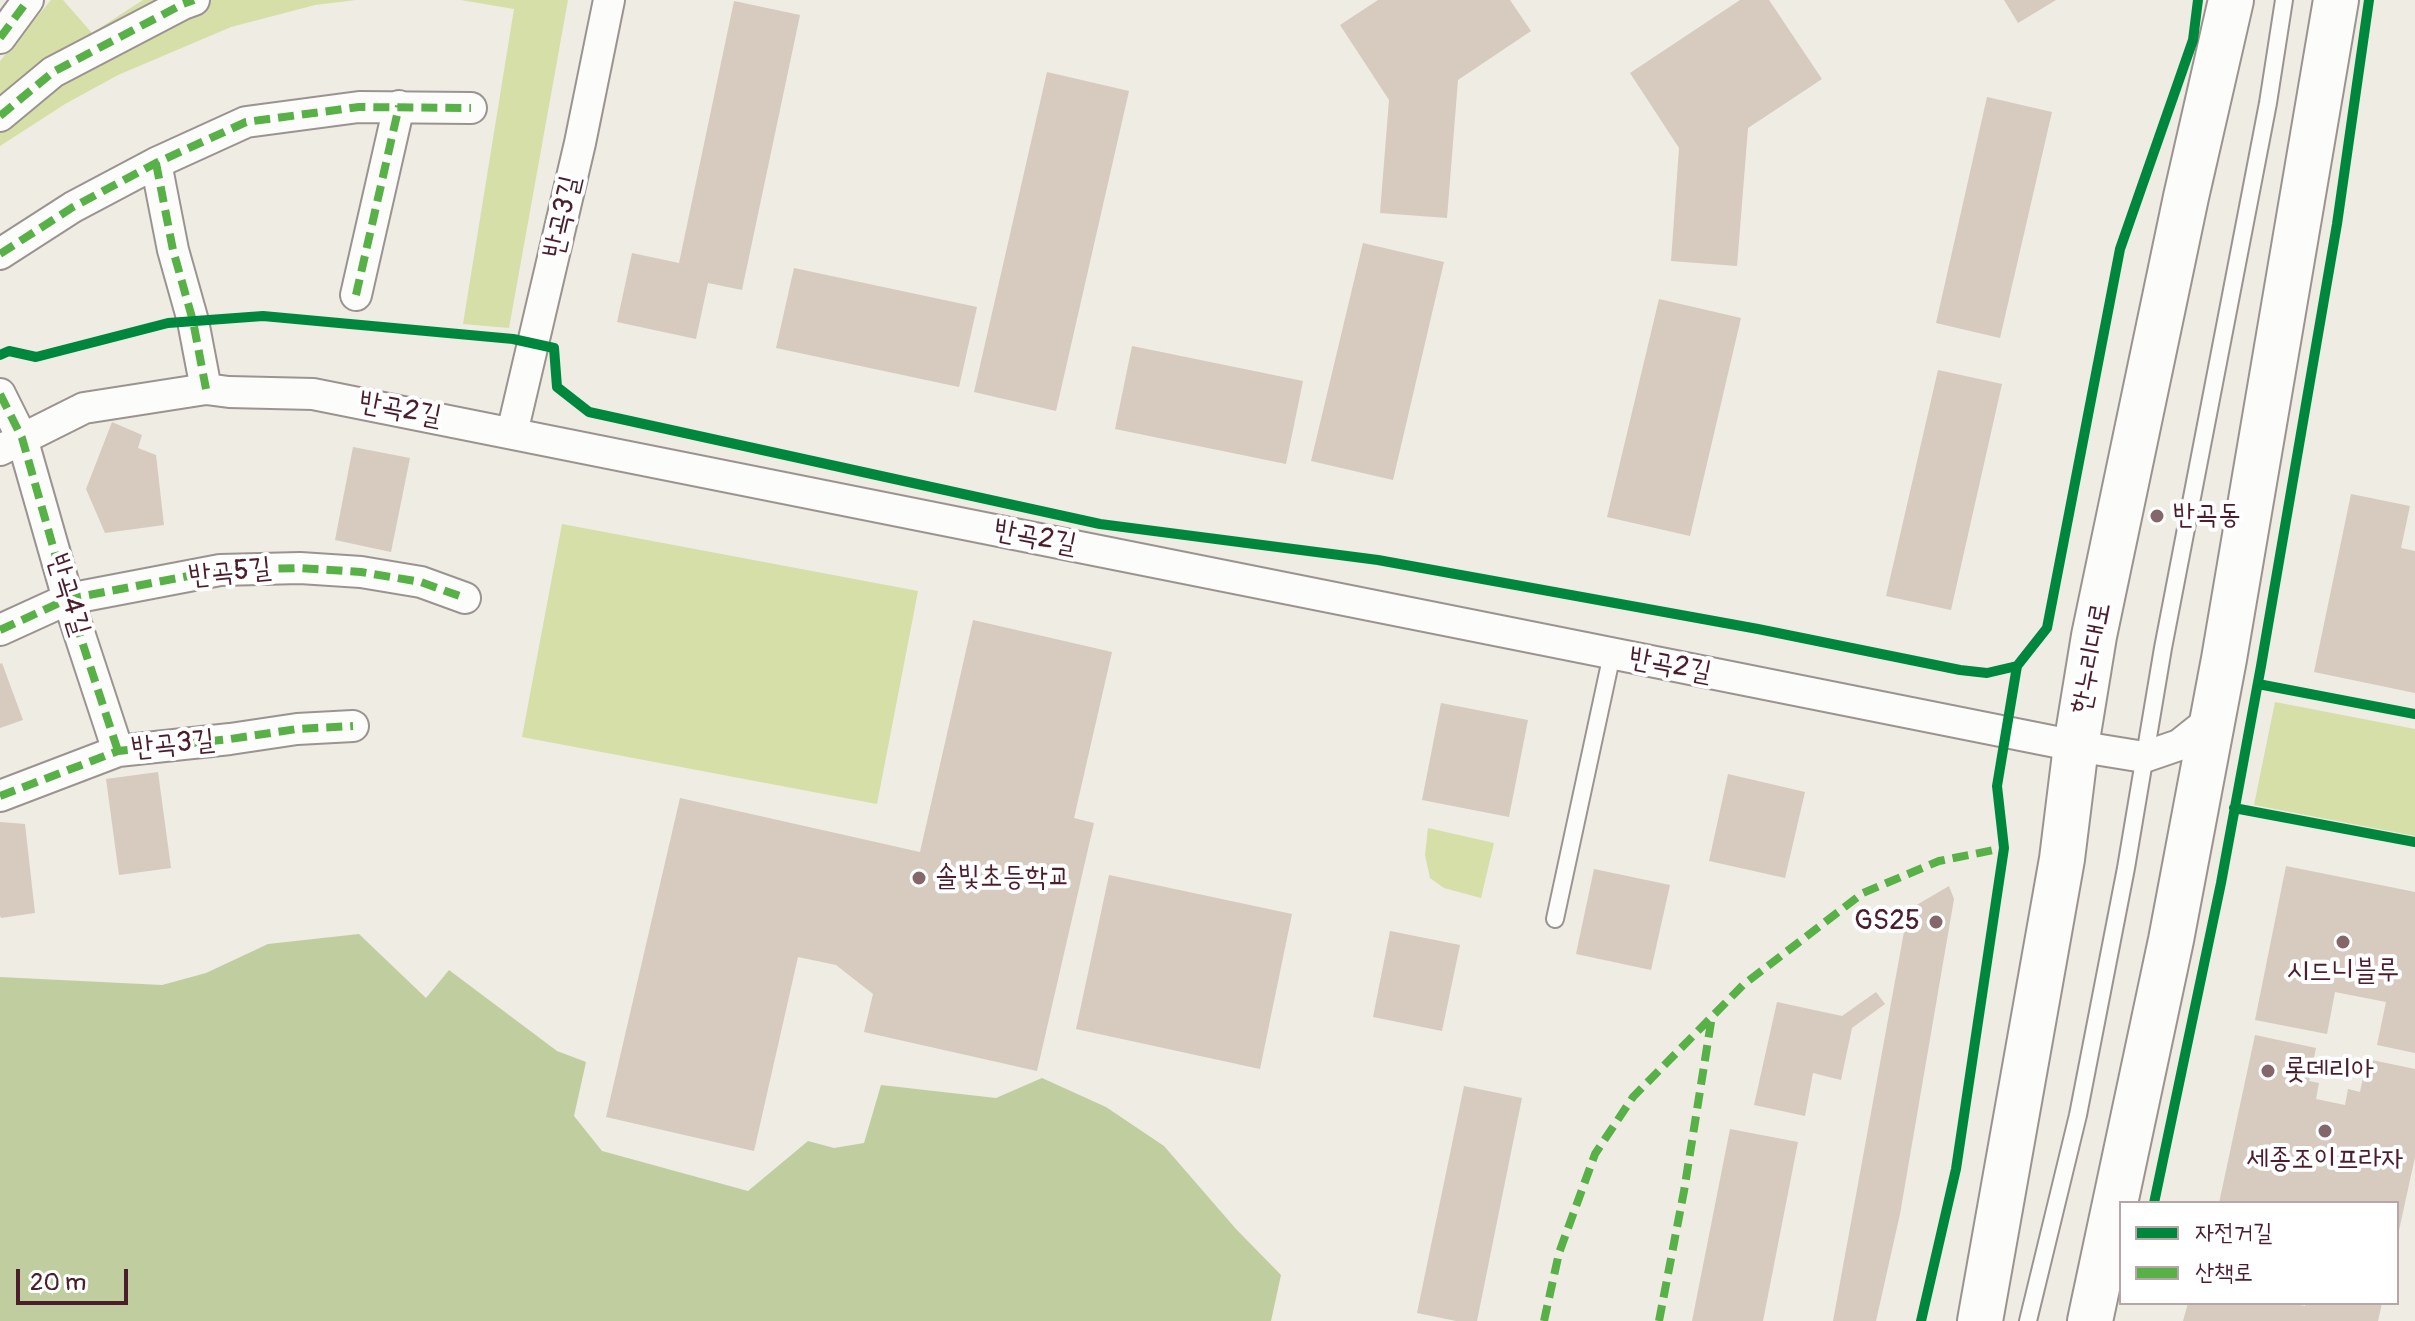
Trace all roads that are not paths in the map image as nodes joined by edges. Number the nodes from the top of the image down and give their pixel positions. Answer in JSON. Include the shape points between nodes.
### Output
{"nodes":[{"id":1,"x":28,"y":0,"type":"edge"},
{"id":2,"x":194,"y":0,"type":"edge"},
{"id":3,"x":609,"y":0,"type":"edge"},
{"id":4,"x":2231,"y":0,"type":"edge"},
{"id":5,"x":2284,"y":0,"type":"edge"},
{"id":6,"x":2336,"y":0,"type":"edge"},
{"id":7,"x":0,"y":38,"type":"edge"},
{"id":8,"x":399,"y":106,"type":"junction"},
{"id":9,"x":471,"y":108,"type":"dead end"},
{"id":10,"x":0,"y":116,"type":"edge"},
{"id":11,"x":156,"y":163,"type":"junction"},
{"id":12,"x":0,"y":254,"type":"edge"},
{"id":13,"x":356,"y":295,"type":"dead end"},
{"id":14,"x":206,"y":389,"type":"junction"},
{"id":15,"x":0,"y":394,"type":"edge"},
{"id":16,"x":512,"y":433,"type":"junction"},
{"id":17,"x":11,"y":444,"type":"edge"},
{"id":18,"x":465,"y":598,"type":"dead end"},
{"id":19,"x":68,"y":599,"type":"junction"},
{"id":20,"x":0,"y":630,"type":"edge"},
{"id":21,"x":1612,"y":654,"type":"junction"},
{"id":22,"x":2213,"y":718,"type":"junction"},
{"id":23,"x":353,"y":726,"type":"dead end"},
{"id":24,"x":2076,"y":746,"type":"junction"},
{"id":25,"x":118,"y":751,"type":"junction"},
{"id":26,"x":2144,"y":757,"type":"junction"},
{"id":27,"x":0,"y":796,"type":"edge"},
{"id":28,"x":1555,"y":919,"type":"dead end"},
{"id":29,"x":1980,"y":1321,"type":"edge"},
{"id":30,"x":2028,"y":1321,"type":"edge"},
{"id":31,"x":2090,"y":1321,"type":"edge"}],
"edges":[{"from":1,"to":7,"type":"street"},
{"from":2,"to":10,"type":"street","via":[[53,72]]},
{"from":3,"to":16,"type":"street","name":"반곡3길"},
{"from":4,"to":24,"type":"street","name":"한누리대로","via":[[2094,636]]},
{"from":5,"to":26,"type":"lane"},
{"from":6,"to":22,"type":"street"},
{"from":8,"to":9,"type":"street"},
{"from":8,"to":11,"type":"street","via":[[246,122]]},
{"from":8,"to":13,"type":"street"},
{"from":11,"to":12,"type":"street"},
{"from":11,"to":14,"type":"street"},
{"from":14,"to":16,"type":"street","name":"반곡2길","via":[[313,394]]},
{"from":14,"to":17,"type":"street","name":"반곡2길","via":[[84,408]]},
{"from":15,"to":17,"type":"street","name":"반곡4길"},
{"from":16,"to":21,"type":"street","name":"반곡2길"},
{"from":17,"to":19,"type":"street","name":"반곡4길"},
{"from":18,"to":19,"type":"street","name":"반곡5길","via":[[421,582],[300,568],[220,570]]},
{"from":19,"to":20,"type":"street","name":"반곡5길"},
{"from":19,"to":25,"type":"street","name":"반곡4길"},
{"from":21,"to":24,"type":"street","name":"반곡2길"},
{"from":21,"to":28,"type":"lane"},
{"from":22,"to":26,"type":"street","via":[[2179,745]]},
{"from":22,"to":31,"type":"street"},
{"from":23,"to":25,"type":"street","name":"반곡3길"},
{"from":24,"to":26,"type":"street","name":"반곡2길"},
{"from":24,"to":29,"type":"street","name":"한누리대로","via":[[2062,859]]},
{"from":25,"to":27,"type":"street","name":"반곡3길"},
{"from":26,"to":30,"type":"lane","via":[[2078,1115]]}]}
